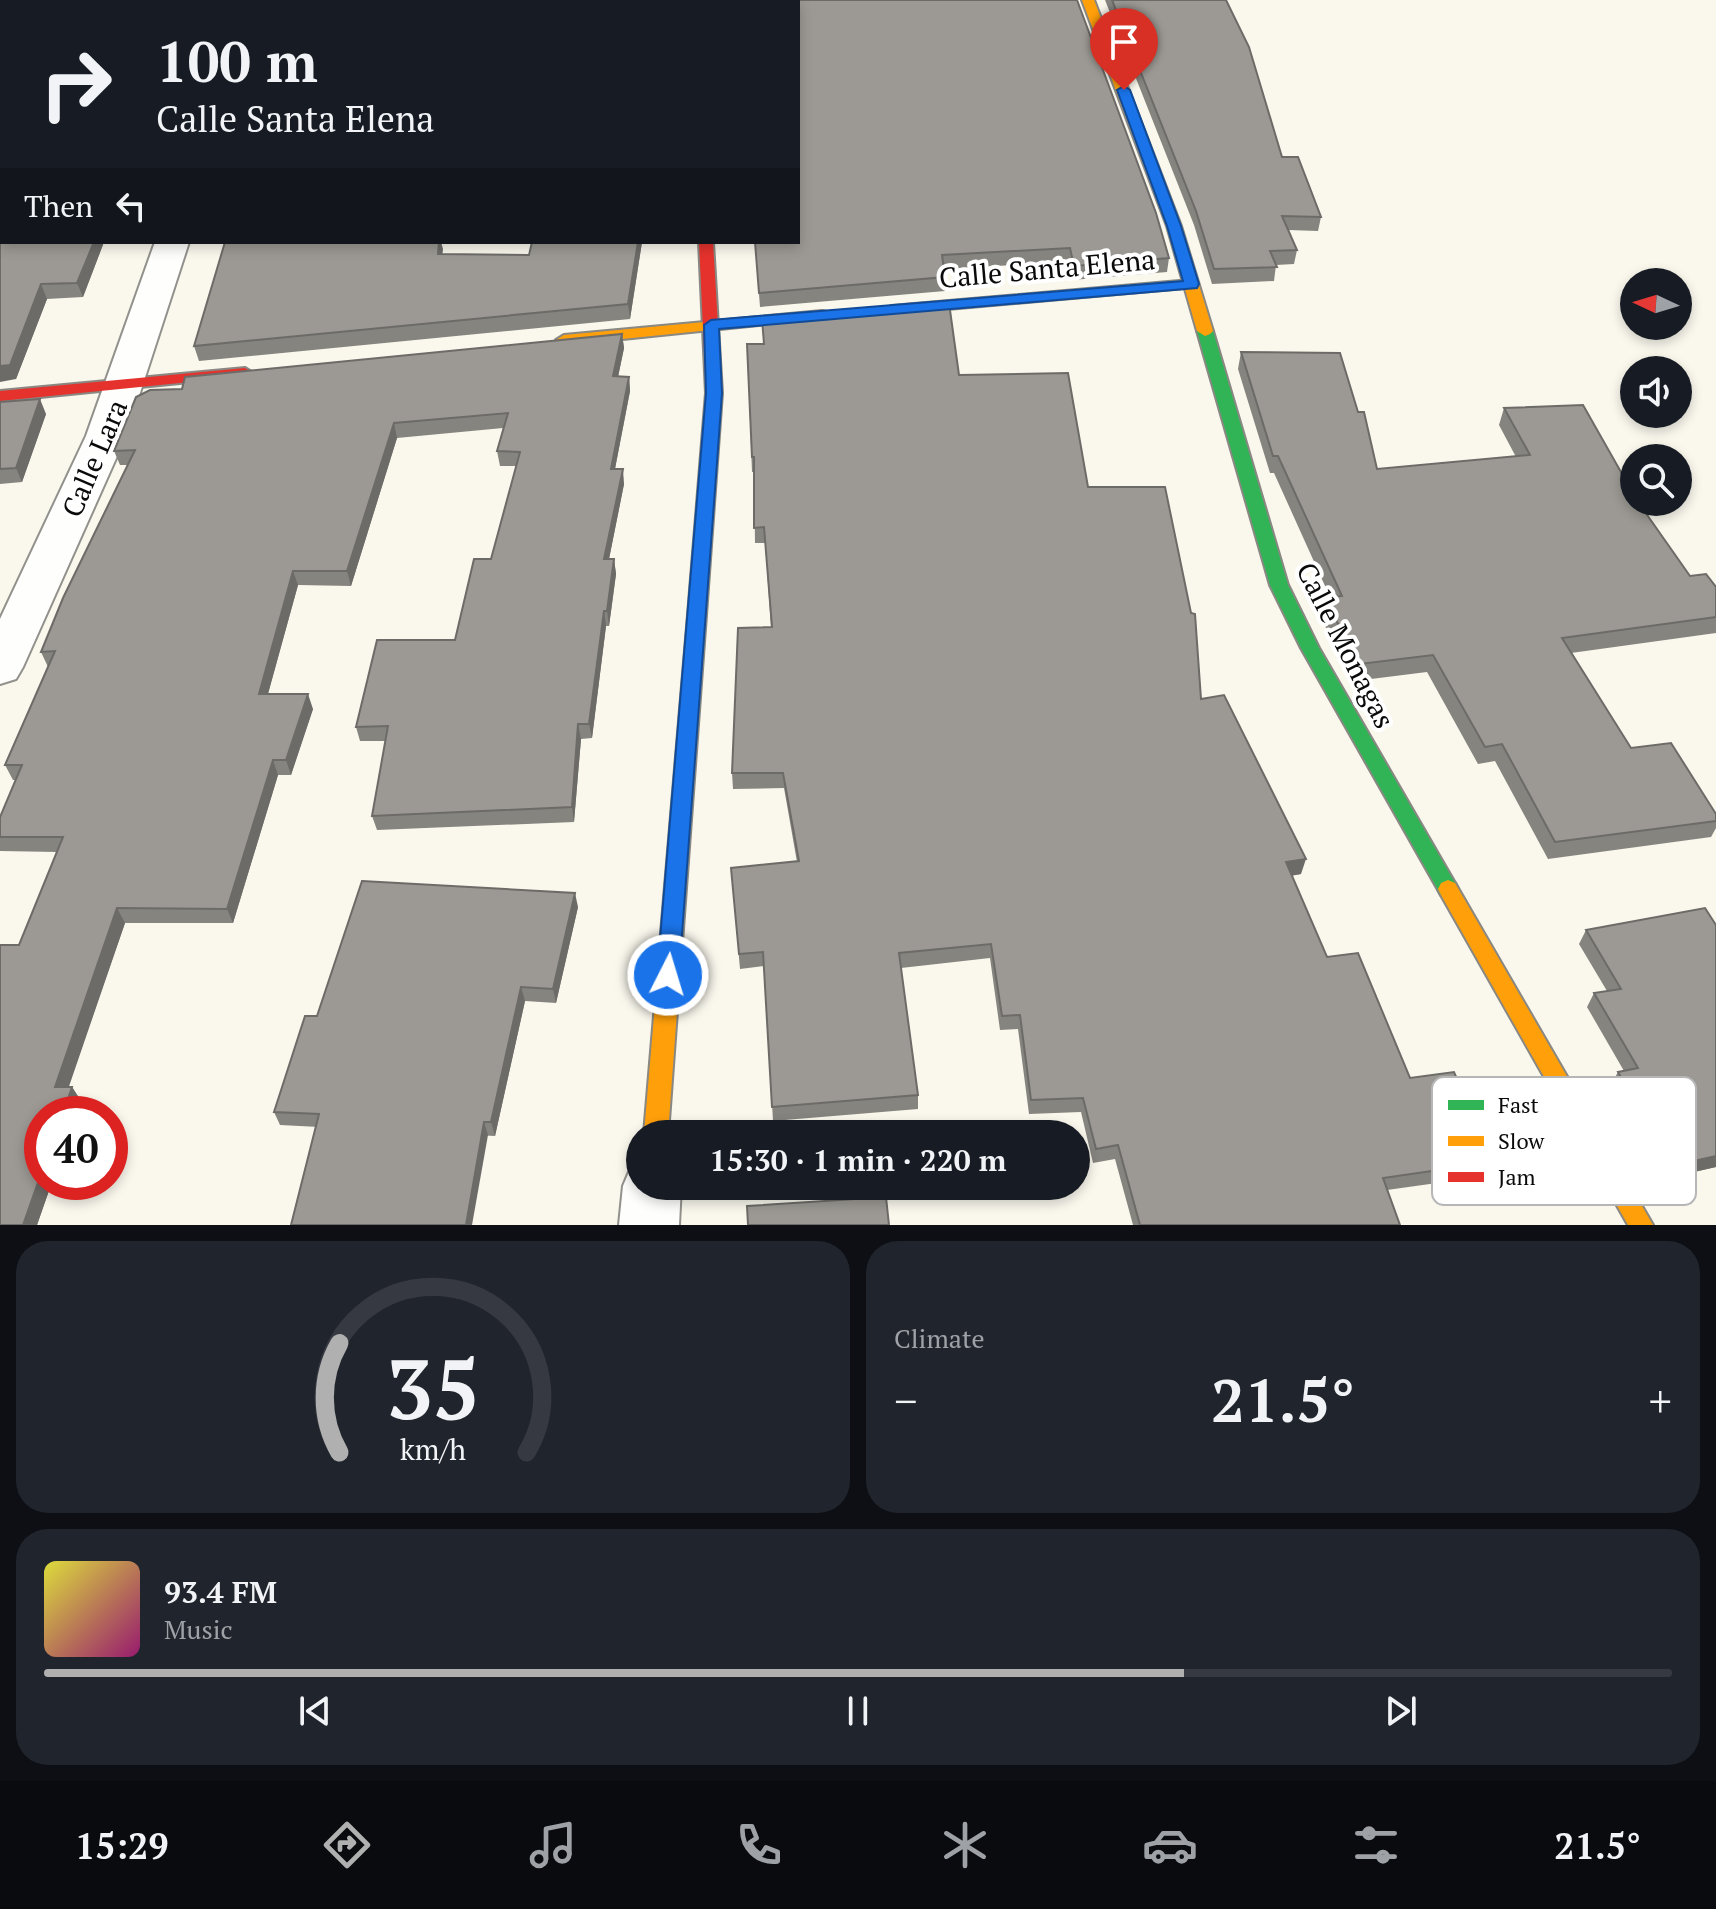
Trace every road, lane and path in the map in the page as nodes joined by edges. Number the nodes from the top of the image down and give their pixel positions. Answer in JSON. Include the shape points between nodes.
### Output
{"nodes":[{"id":1,"x":1088,"y":0,"type":"edge"},
{"id":2,"x":171,"y":244,"type":"edge"},
{"id":3,"x":706,"y":244,"type":"edge"},
{"id":4,"x":1191,"y":284,"type":"junction"},
{"id":5,"x":866,"y":312,"type":"edge"},
{"id":6,"x":835,"y":314,"type":"edge"},
{"id":7,"x":711,"y":325,"type":"junction"},
{"id":8,"x":553,"y":341,"type":"edge"},
{"id":9,"x":267,"y":371,"type":"edge"},
{"id":10,"x":124,"y":385,"type":"junction"},
{"id":11,"x":0,"y":396,"type":"edge"},
{"id":12,"x":0,"y":667,"type":"edge"},
{"id":13,"x":1556,"y":1077,"type":"edge"},
{"id":14,"x":657,"y":1120,"type":"edge"},
{"id":15,"x":651,"y":1200,"type":"edge"},
{"id":16,"x":1630,"y":1205,"type":"edge"},
{"id":17,"x":649,"y":1225,"type":"edge"},
{"id":18,"x":1641,"y":1225,"type":"edge"}],
"edges":[{"from":1,"to":4,"type":"street","name":"Calle Monagas","via":[[1146,148]]},
{"from":2,"to":10,"type":"street","name":"Calle Lara"},
{"from":3,"to":7,"type":"street"},
{"from":4,"to":5,"type":"street","name":"Calle Santa Elena"},
{"from":4,"to":13,"type":"street","name":"Calle Monagas","via":[[1279,585]]},
{"from":6,"to":7,"type":"street"},
{"from":7,"to":8,"type":"street"},
{"from":7,"to":14,"type":"street","via":[[714,393],[701,588]]},
{"from":9,"to":10,"type":"street"},
{"from":10,"to":11,"type":"street"},
{"from":10,"to":12,"type":"street","name":"Calle Lara","via":[[106,436]]},
{"from":15,"to":17,"type":"street"},
{"from":16,"to":18,"type":"street","name":"Calle Monagas"}]}
